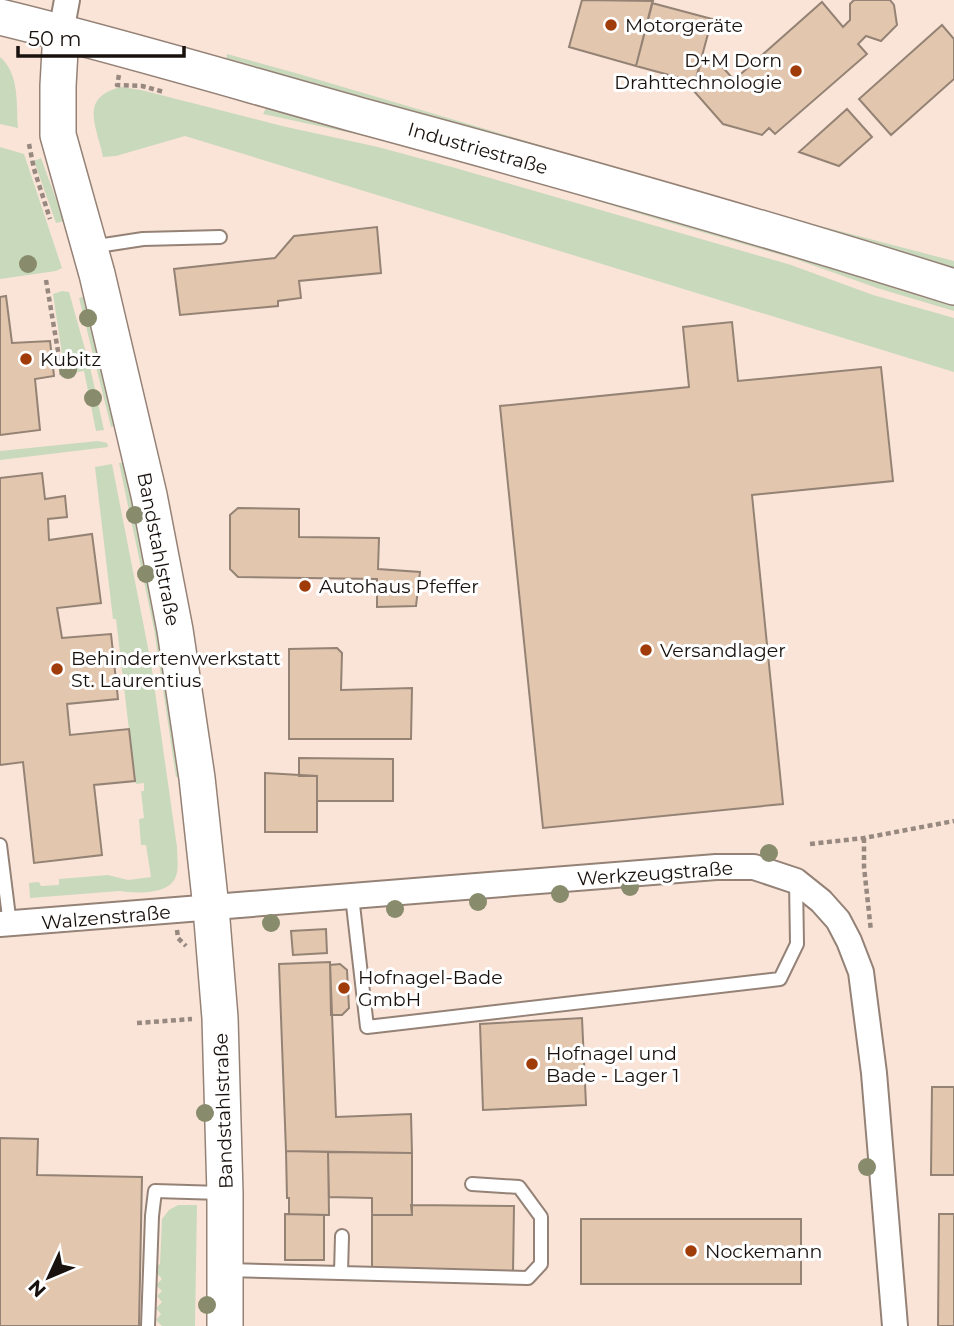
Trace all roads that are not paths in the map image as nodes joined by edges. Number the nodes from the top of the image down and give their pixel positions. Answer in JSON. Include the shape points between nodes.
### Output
{"nodes":[{"id":1,"x":64,"y":16,"type":"edge"},
{"id":2,"x":0,"y":17,"type":"edge"},
{"id":3,"x":220,"y":237,"type":"dead end"},
{"id":4,"x":90,"y":247,"type":"junction"},
{"id":5,"x":954,"y":287,"type":"edge"},
{"id":6,"x":0,"y":845,"type":"edge"},
{"id":7,"x":796,"y":881,"type":"junction"},
{"id":8,"x":352,"y":896,"type":"junction"},
{"id":9,"x":211,"y":908,"type":"junction"},
{"id":10,"x":5,"y":924,"type":"edge"},
{"id":11,"x":472,"y":1184,"type":"dead end"},
{"id":12,"x":225,"y":1194,"type":"junction"},
{"id":13,"x":342,"y":1236,"type":"dead end"},
{"id":14,"x":225,"y":1270,"type":"junction"},
{"id":15,"x":341,"y":1273,"type":"junction"},
{"id":16,"x":148,"y":1326,"type":"edge"},
{"id":17,"x":225,"y":1326,"type":"edge"},
{"id":18,"x":895,"y":1326,"type":"edge"}],
"edges":[{"from":1,"to":2,"type":"street","name":"Industriestraße"},
{"from":1,"to":4,"type":"street","name":"Bandstahlstraße","via":[[58,135]]},
{"from":1,"to":5,"type":"street","name":"Industriestraße","via":[[485,149]]},
{"from":3,"to":4,"type":"lane","via":[[143,239]]},
{"from":4,"to":9,"type":"street","name":"Bandstahlstraße","via":[[149,495],[175,630]]},
{"from":6,"to":10,"type":"lane"},
{"from":7,"to":8,"type":"street","name":"Werkzeugstraße","via":[[754,867],[716,867]]},
{"from":7,"to":8,"type":"lane","via":[[797,944],[780,979],[367,1027]]},
{"from":7,"to":18,"type":"street","name":"Werkzeugstraße","via":[[838,920],[860,972],[879,1119]]},
{"from":8,"to":9,"type":"street","name":"Werkzeugstraße"},
{"from":9,"to":10,"type":"street","name":"Walzenstraße"},
{"from":9,"to":12,"type":"street","name":"Bandstahlstraße","via":[[220,1018]]},
{"from":11,"to":15,"type":"lane","via":[[519,1187],[541,1217],[541,1264],[528,1278]]},
{"from":12,"to":14,"type":"street","name":"Bandstahlstraße"},
{"from":12,"to":16,"type":"lane","via":[[155,1191]]},
{"from":13,"to":15,"type":"lane"},
{"from":14,"to":15,"type":"lane"},
{"from":14,"to":17,"type":"street","name":"Bandstahlstraße"}]}
